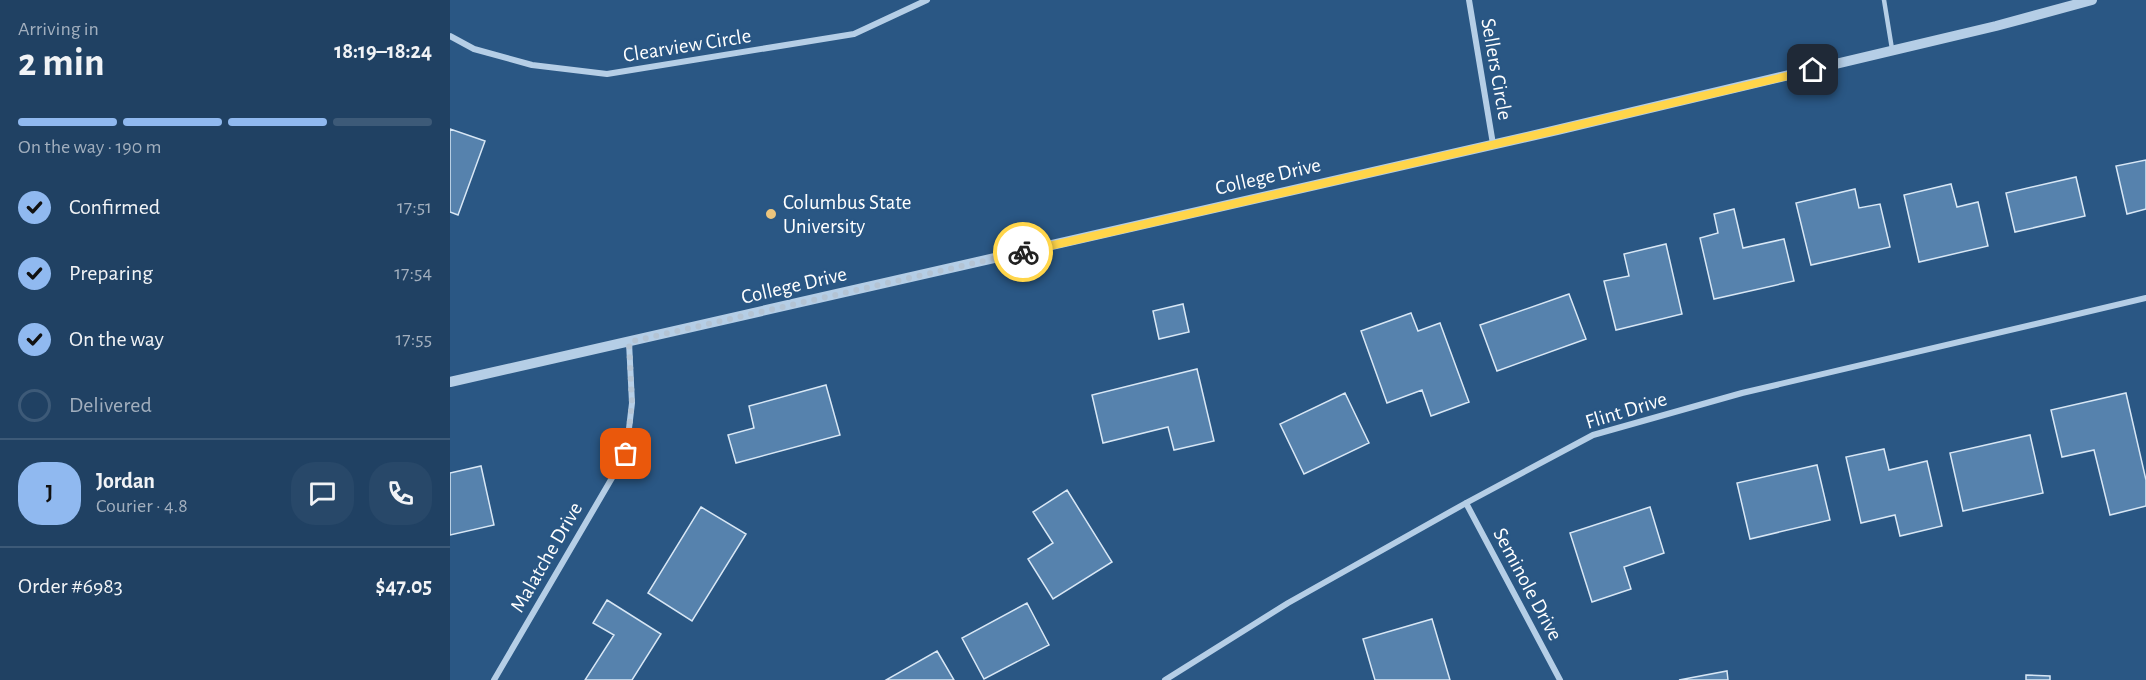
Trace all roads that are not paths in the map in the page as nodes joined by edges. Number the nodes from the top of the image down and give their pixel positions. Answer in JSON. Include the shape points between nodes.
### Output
{"nodes":[{"id":1,"x":927,"y":0,"type":"edge"},
{"id":2,"x":1469,"y":0,"type":"edge"},
{"id":3,"x":1884,"y":0,"type":"edge"},
{"id":4,"x":2092,"y":0,"type":"edge"},
{"id":5,"x":450,"y":36,"type":"edge"},
{"id":6,"x":1892,"y":49,"type":"junction"},
{"id":7,"x":1493,"y":144,"type":"junction"},
{"id":8,"x":2146,"y":298,"type":"edge"},
{"id":9,"x":629,"y":342,"type":"junction"},
{"id":10,"x":450,"y":382,"type":"edge"},
{"id":11,"x":1466,"y":503,"type":"junction"},
{"id":12,"x":494,"y":680,"type":"edge"},
{"id":13,"x":1166,"y":680,"type":"edge"},
{"id":14,"x":1560,"y":680,"type":"edge"}],
"edges":[{"from":1,"to":5,"type":"street","name":"Clearview Circle","via":[[854,34],[607,74],[532,65],[474,49]]},
{"from":2,"to":7,"type":"street","name":"Sellers Circle"},
{"from":3,"to":6,"type":"lane"},
{"from":4,"to":6,"type":"street","name":"College Drive"},
{"from":6,"to":7,"type":"street","name":"College Drive"},
{"from":7,"to":9,"type":"street","name":"College Drive"},
{"from":8,"to":11,"type":"street","name":"Flint Drive","via":[[1742,393],[1593,435]]},
{"from":9,"to":10,"type":"street","name":"College Drive"},
{"from":9,"to":12,"type":"street","name":"Malatche Drive","via":[[632,403],[626,454]]},
{"from":11,"to":13,"type":"street","name":"Flint Drive","via":[[1288,603]]},
{"from":11,"to":14,"type":"street","name":"Seminole Drive"}]}
